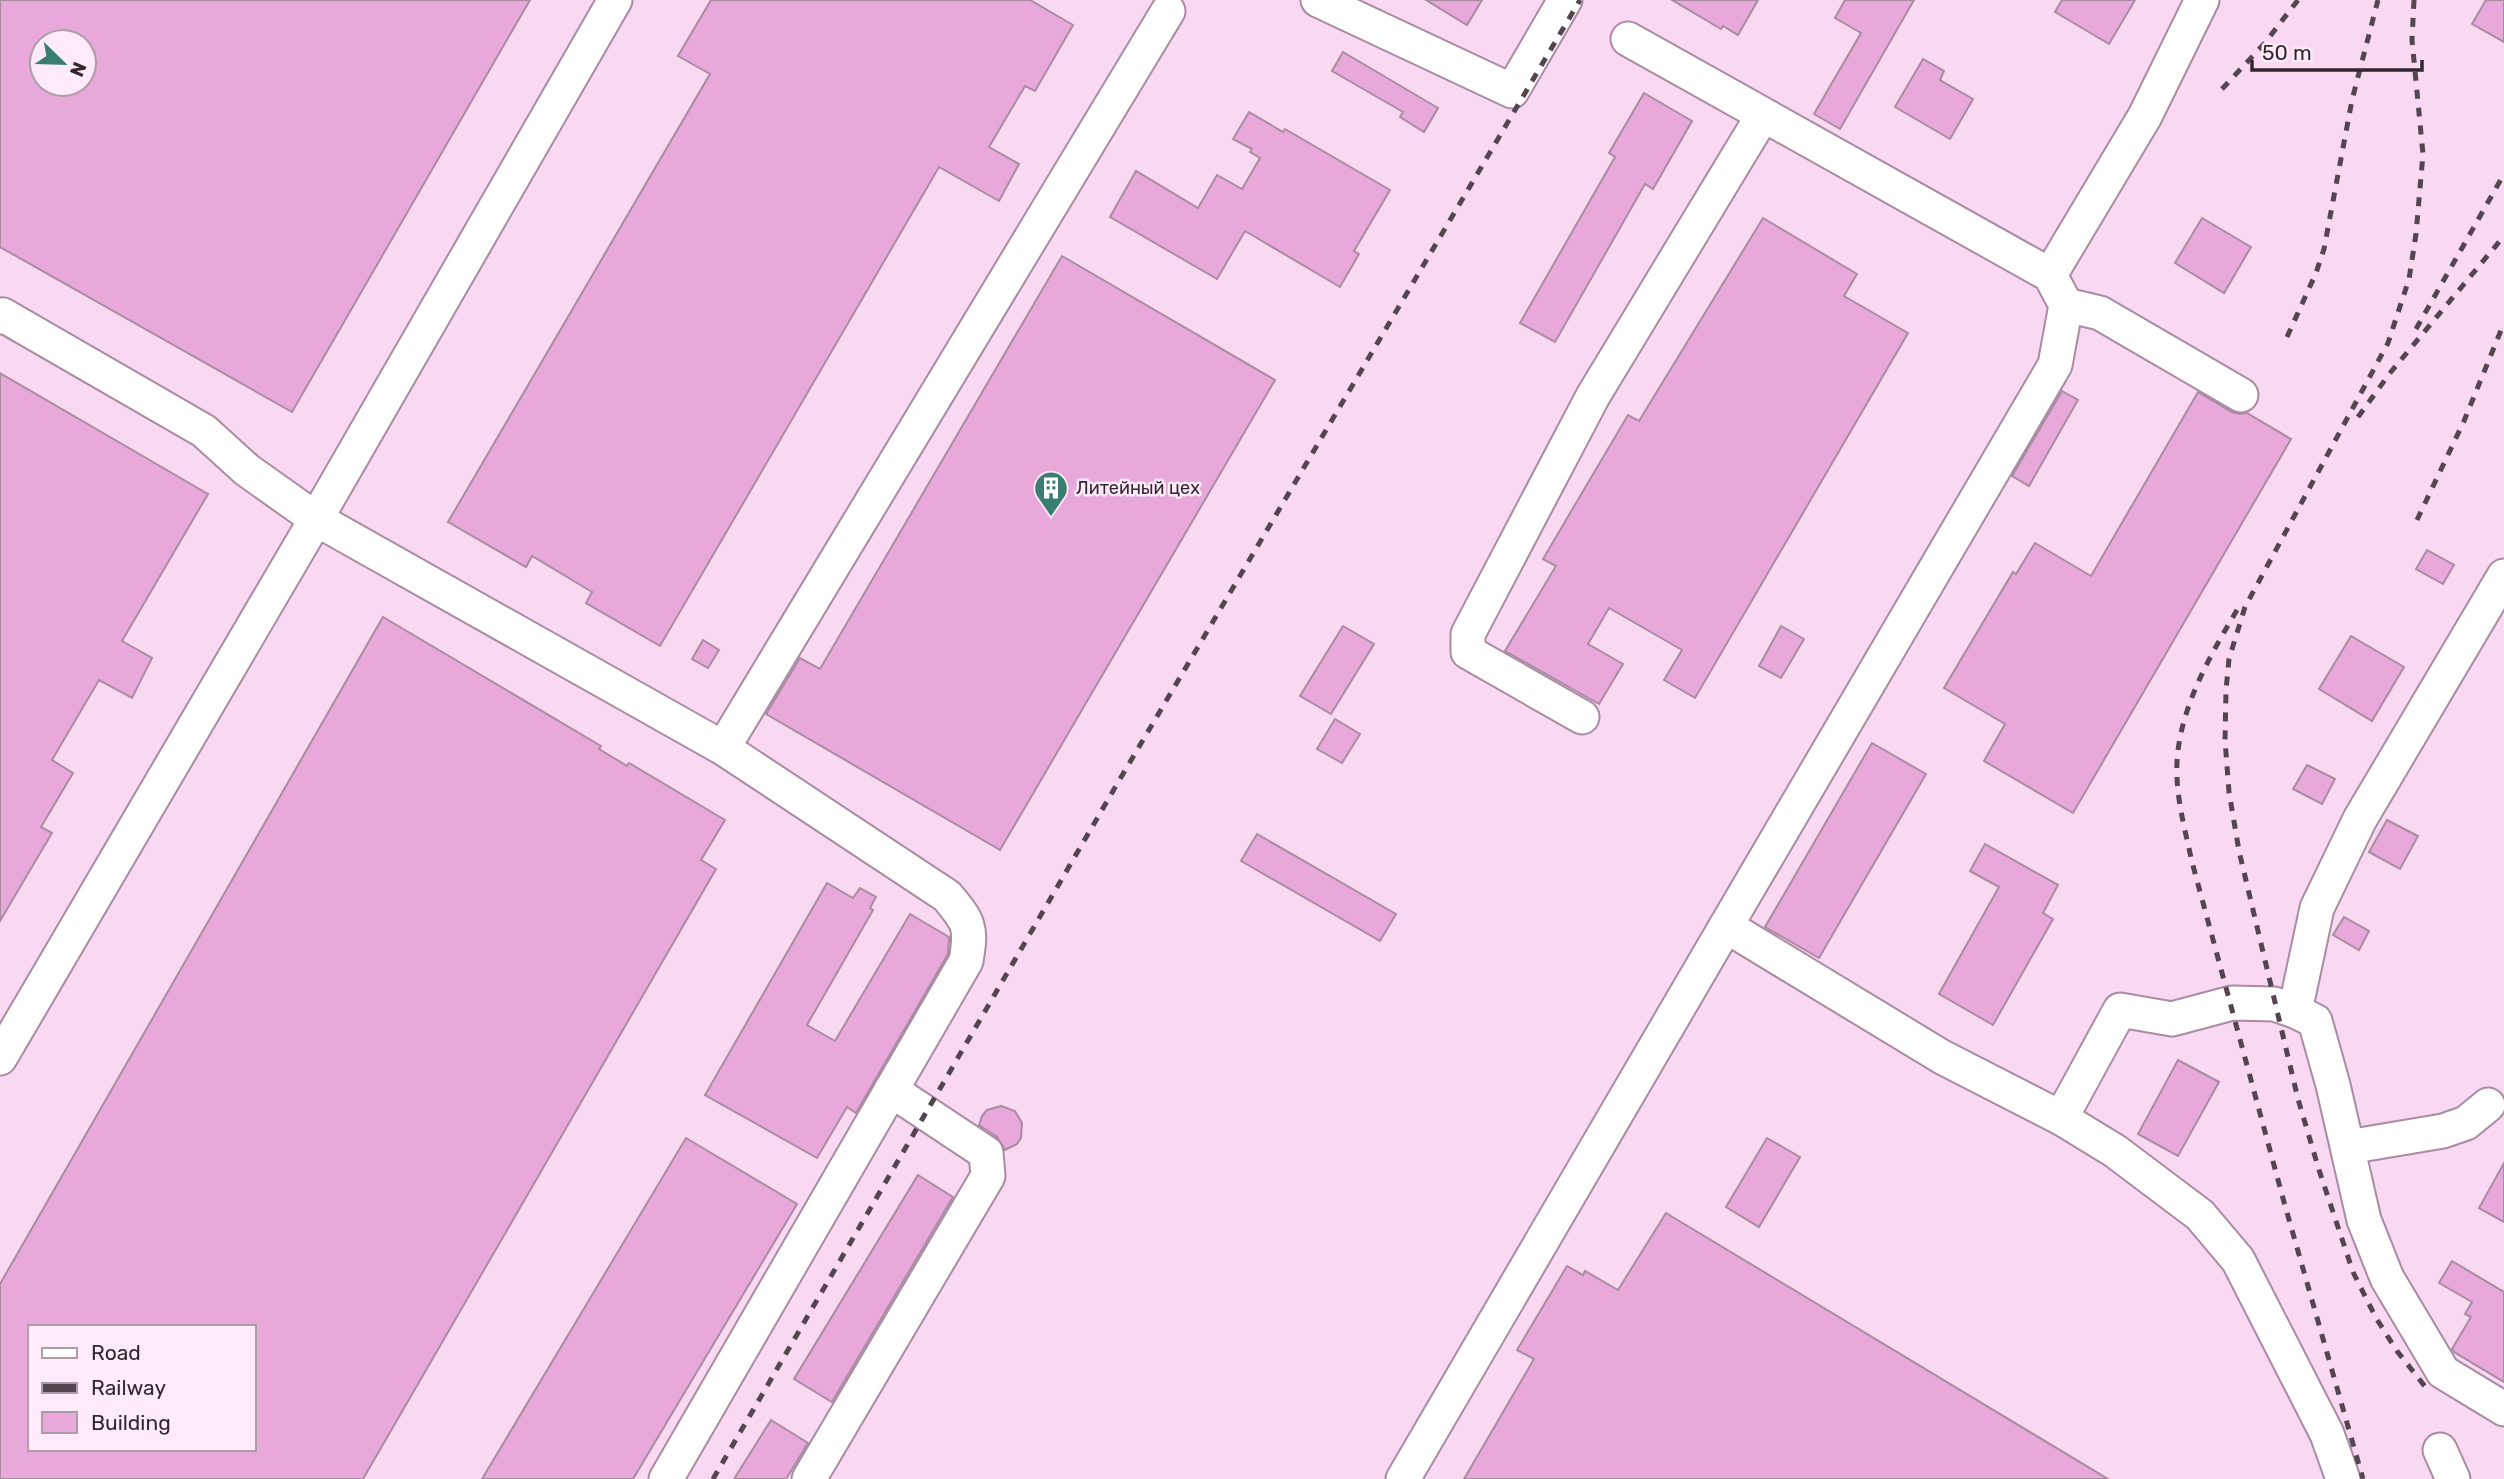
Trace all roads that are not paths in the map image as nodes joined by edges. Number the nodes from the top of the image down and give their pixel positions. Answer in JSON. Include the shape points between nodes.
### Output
{"nodes":[{"id":1,"x":615,"y":0,"type":"edge"},
{"id":2,"x":1318,"y":0,"type":"edge"},
{"id":3,"x":1565,"y":0,"type":"edge"},
{"id":4,"x":2202,"y":0,"type":"edge"},
{"id":5,"x":1166,"y":4,"type":"edge"},
{"id":6,"x":1628,"y":39,"type":"dead end"},
{"id":7,"x":1763,"y":115,"type":"junction"},
{"id":8,"x":2050,"y":275,"type":"junction"},
{"id":9,"x":2066,"y":305,"type":"junction"},
{"id":10,"x":0,"y":317,"type":"edge"},
{"id":11,"x":2241,"y":395,"type":"dead end"},
{"id":12,"x":316,"y":519,"type":"junction"},
{"id":13,"x":2504,"y":576,"type":"edge"},
{"id":14,"x":1582,"y":717,"type":"dead end"},
{"id":15,"x":723,"y":748,"type":"junction"},
{"id":16,"x":1726,"y":926,"type":"junction"},
{"id":17,"x":2295,"y":1011,"type":"junction"},
{"id":18,"x":0,"y":1058,"type":"edge"},
{"id":19,"x":891,"y":1090,"type":"junction"},
{"id":20,"x":2488,"y":1105,"type":"dead end"},
{"id":21,"x":2061,"y":1118,"type":"junction"},
{"id":22,"x":2347,"y":1147,"type":"junction"},
{"id":23,"x":2504,"y":1409,"type":"edge"},
{"id":24,"x":666,"y":1479,"type":"edge"},
{"id":25,"x":810,"y":1479,"type":"edge"},
{"id":26,"x":1403,"y":1479,"type":"edge"},
{"id":27,"x":2343,"y":1479,"type":"edge"}],
"edges":[{"from":1,"to":12,"type":"lane"},
{"from":2,"to":3,"type":"lane","via":[[1512,91]]},
{"from":4,"to":8,"type":"lane","via":[[2145,116]]},
{"from":5,"to":15,"type":"lane"},
{"from":6,"to":7,"type":"lane"},
{"from":7,"to":8,"type":"lane"},
{"from":7,"to":14,"type":"lane","via":[[1593,396],[1468,634],[1468,652]]},
{"from":8,"to":9,"type":"lane"},
{"from":9,"to":11,"type":"lane","via":[[2101,313]]},
{"from":9,"to":16,"type":"lane","via":[[2055,365]]},
{"from":10,"to":12,"type":"lane","via":[[204,431],[247,470]]},
{"from":12,"to":15,"type":"lane"},
{"from":12,"to":18,"type":"lane"},
{"from":13,"to":17,"type":"lane","via":[[2360,819],[2322,897]]},
{"from":15,"to":19,"type":"lane","via":[[936,888],[965,916],[970,937],[966,961]]},
{"from":16,"to":21,"type":"lane","via":[[1942,1057]]},
{"from":16,"to":26,"type":"lane"},
{"from":17,"to":21,"type":"lane","via":[[2274,1004],[2232,1003],[2172,1019],[2120,1010]]},
{"from":17,"to":22,"type":"lane","via":[[2315,1021]]},
{"from":19,"to":24,"type":"lane"},
{"from":19,"to":25,"type":"lane","via":[[986,1153],[988,1176]]},
{"from":20,"to":22,"type":"lane","via":[[2466,1123],[2443,1131]]},
{"from":21,"to":27,"type":"lane","via":[[2115,1151],[2200,1215],[2238,1260],[2327,1433]]},
{"from":22,"to":23,"type":"lane","via":[[2364,1220],[2388,1278],[2437,1362],[2443,1372]]}]}
